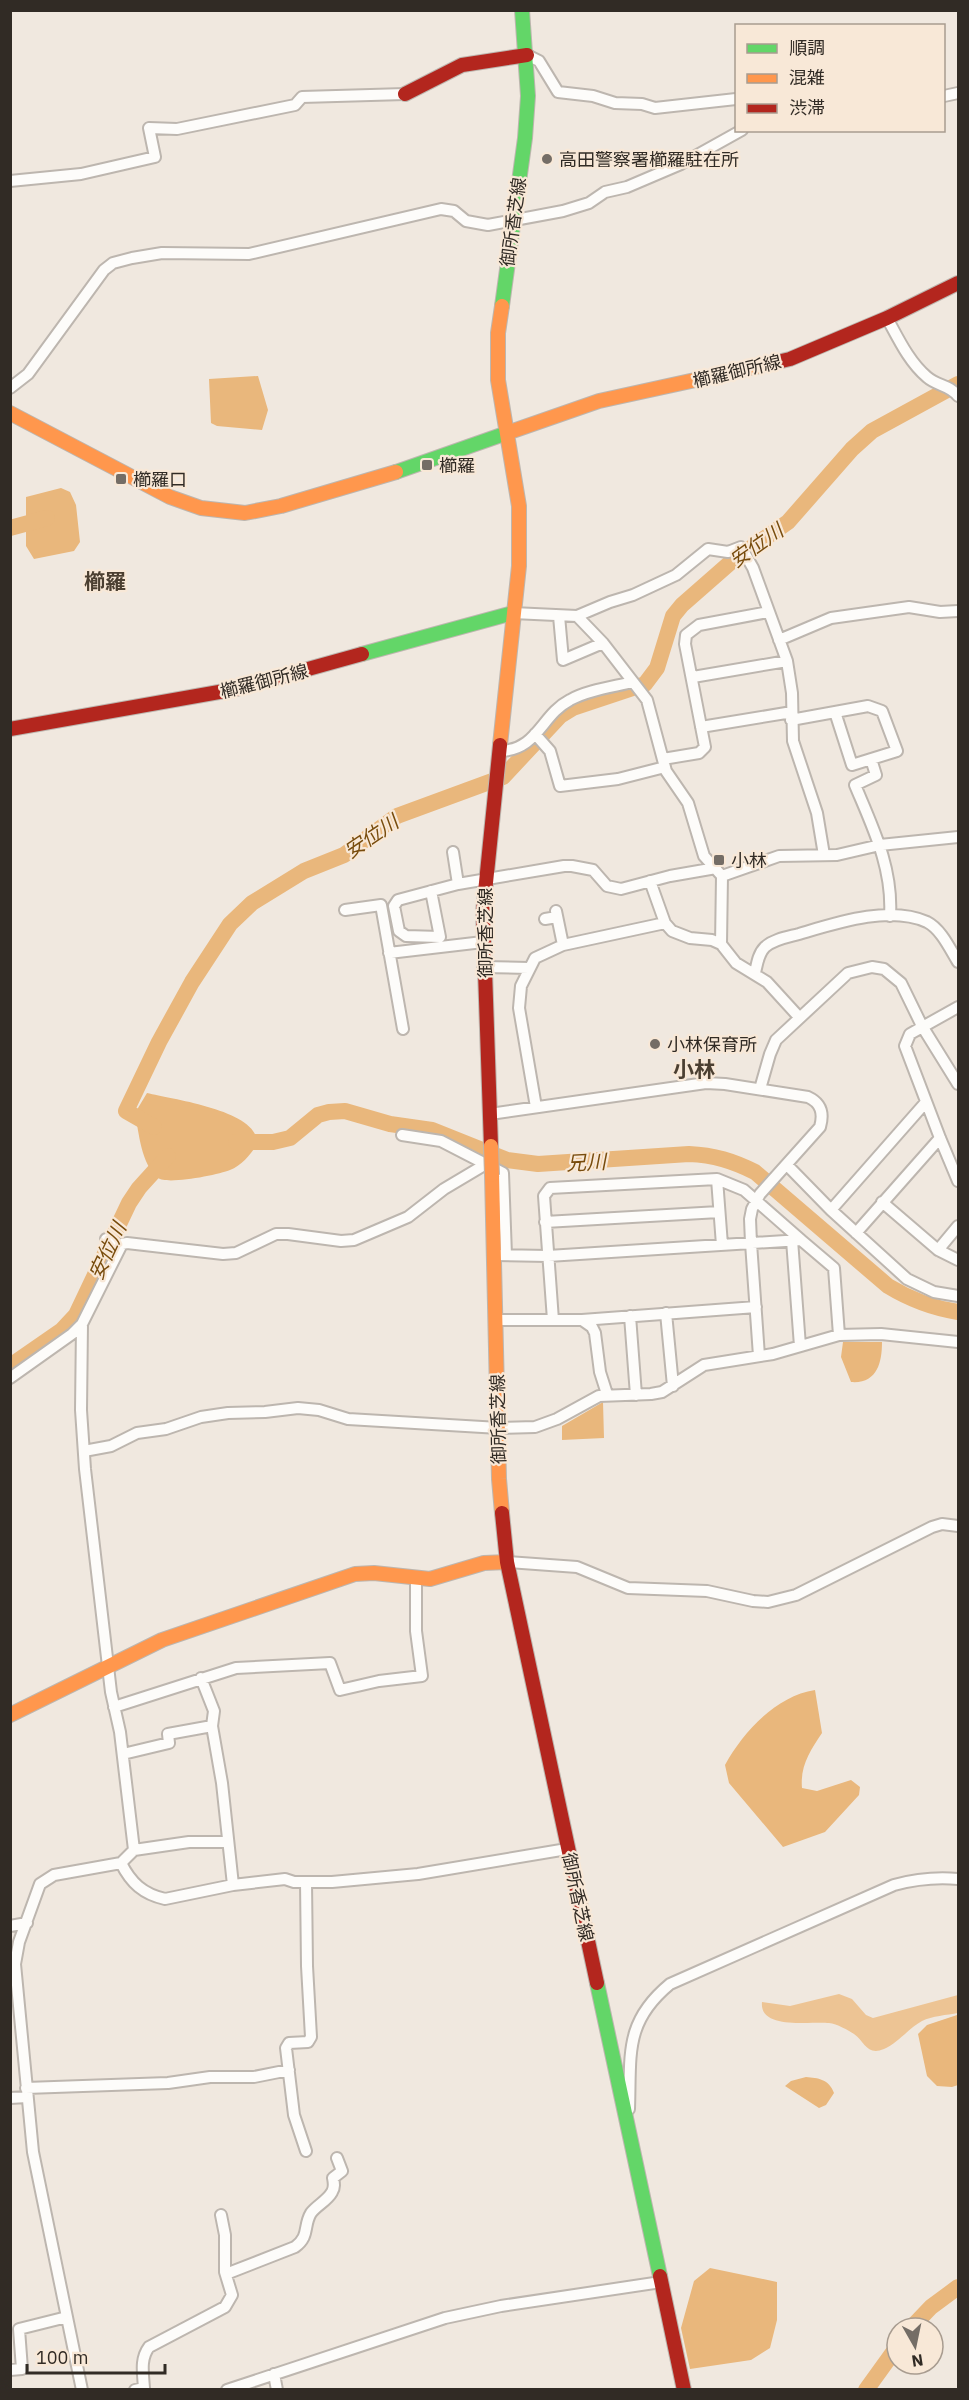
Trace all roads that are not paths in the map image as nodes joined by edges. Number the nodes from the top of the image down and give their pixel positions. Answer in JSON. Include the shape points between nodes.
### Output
{"nodes":[{"id":1,"x":522,"y":10,"type":"edge"},
{"id":2,"x":527,"y":55,"type":"junction"},
{"id":3,"x":405,"y":94,"type":"joint"},
{"id":4,"x":735,"y":99,"type":"edge"},
{"id":5,"x":738,"y":132,"type":"edge"},
{"id":6,"x":10,"y":181,"type":"edge"},
{"id":7,"x":512,"y":222,"type":"junction"},
{"id":8,"x":958,"y":283,"type":"edge"},
{"id":9,"x":887,"y":318,"type":"junction"},
{"id":10,"x":10,"y":388,"type":"edge"},
{"id":11,"x":954,"y":392,"type":"edge"},
{"id":12,"x":10,"y":413,"type":"edge"},
{"id":13,"x":507,"y":433,"type":"junction"},
{"id":14,"x":958,"y":611,"type":"edge"},
{"id":15,"x":768,"y":612,"type":"junction"},
{"id":16,"x":513,"y":613,"type":"junction"},
{"id":17,"x":560,"y":616,"type":"junction"},
{"id":18,"x":577,"y":616,"type":"junction"},
{"id":19,"x":779,"y":640,"type":"junction"},
{"id":20,"x":603,"y":643,"type":"junction"},
{"id":21,"x":787,"y":661,"type":"junction"},
{"id":22,"x":693,"y":677,"type":"junction"},
{"id":23,"x":633,"y":682,"type":"junction"},
{"id":24,"x":835,"y":712,"type":"junction"},
{"id":25,"x":791,"y":716,"type":"junction"},
{"id":26,"x":701,"y":727,"type":"junction"},
{"id":27,"x":10,"y":729,"type":"edge"},
{"id":28,"x":539,"y":738,"type":"junction"},
{"id":29,"x":500,"y":751,"type":"junction"},
{"id":30,"x":871,"y":759,"type":"junction"},
{"id":31,"x":664,"y":763,"type":"junction"},
{"id":32,"x":958,"y":837,"type":"edge"},
{"id":33,"x":880,"y":845,"type":"junction"},
{"id":34,"x":453,"y":852,"type":"dead end"},
{"id":35,"x":824,"y":855,"type":"junction"},
{"id":36,"x":719,"y":872,"type":"junction"},
{"id":37,"x":485,"y":879,"type":"junction"},
{"id":38,"x":650,"y":881,"type":"junction"},
{"id":39,"x":458,"y":884,"type":"junction"},
{"id":40,"x":431,"y":891,"type":"junction"},
{"id":41,"x":345,"y":910,"type":"dead end"},
{"id":42,"x":890,"y":916,"type":"junction"},
{"id":43,"x":545,"y":919,"type":"dead end"},
{"id":44,"x":665,"y":923,"type":"junction"},
{"id":45,"x":483,"y":942,"type":"junction"},
{"id":46,"x":721,"y":944,"type":"junction"},
{"id":47,"x":563,"y":945,"type":"junction"},
{"id":48,"x":389,"y":953,"type":"junction"},
{"id":49,"x":958,"y":962,"type":"edge"},
{"id":50,"x":483,"y":967,"type":"junction"},
{"id":51,"x":529,"y":968,"type":"junction"},
{"id":52,"x":754,"y":973,"type":"junction"},
{"id":53,"x":958,"y":1007,"type":"edge"},
{"id":54,"x":799,"y":1017,"type":"junction"},
{"id":55,"x":922,"y":1026,"type":"junction"},
{"id":56,"x":403,"y":1029,"type":"dead end"},
{"id":57,"x":958,"y":1084,"type":"edge"},
{"id":58,"x":760,"y":1089,"type":"junction"},
{"id":59,"x":926,"y":1102,"type":"junction"},
{"id":60,"x":536,"y":1107,"type":"junction"},
{"id":61,"x":490,"y":1114,"type":"junction"},
{"id":62,"x":402,"y":1135,"type":"dead end"},
{"id":63,"x":940,"y":1138,"type":"junction"},
{"id":64,"x":787,"y":1165,"type":"junction"},
{"id":65,"x":489,"y":1170,"type":"junction"},
{"id":66,"x":717,"y":1179,"type":"junction"},
{"id":67,"x":958,"y":1181,"type":"edge"},
{"id":68,"x":758,"y":1197,"type":"junction"},
{"id":69,"x":882,"y":1202,"type":"junction"},
{"id":70,"x":831,"y":1210,"type":"junction"},
{"id":71,"x":719,"y":1212,"type":"junction"},
{"id":72,"x":545,"y":1222,"type":"junction"},
{"id":73,"x":958,"y":1226,"type":"edge"},
{"id":74,"x":856,"y":1233,"type":"junction"},
{"id":75,"x":106,"y":1239,"type":"dead end"},
{"id":76,"x":797,"y":1240,"type":"junction"},
{"id":77,"x":751,"y":1243,"type":"junction"},
{"id":78,"x":722,"y":1245,"type":"junction"},
{"id":79,"x":119,"y":1247,"type":"junction"},
{"id":80,"x":938,"y":1250,"type":"junction"},
{"id":81,"x":499,"y":1255,"type":"junction"},
{"id":82,"x":548,"y":1256,"type":"junction"},
{"id":83,"x":958,"y":1260,"type":"edge"},
{"id":84,"x":958,"y":1296,"type":"edge"},
{"id":85,"x":756,"y":1307,"type":"junction"},
{"id":86,"x":666,"y":1313,"type":"junction"},
{"id":87,"x":630,"y":1316,"type":"junction"},
{"id":88,"x":495,"y":1320,"type":"junction"},
{"id":89,"x":553,"y":1320,"type":"junction"},
{"id":90,"x":582,"y":1320,"type":"junction"},
{"id":91,"x":82,"y":1323,"type":"junction"},
{"id":92,"x":839,"y":1335,"type":"junction"},
{"id":93,"x":958,"y":1342,"type":"edge"},
{"id":94,"x":800,"y":1346,"type":"junction"},
{"id":95,"x":759,"y":1356,"type":"junction"},
{"id":96,"x":10,"y":1378,"type":"edge"},
{"id":97,"x":673,"y":1386,"type":"junction"},
{"id":98,"x":607,"y":1395,"type":"junction"},
{"id":99,"x":636,"y":1395,"type":"junction"},
{"id":100,"x":499,"y":1428,"type":"junction"},
{"id":101,"x":84,"y":1451,"type":"junction"},
{"id":102,"x":958,"y":1526,"type":"edge"},
{"id":103,"x":507,"y":1562,"type":"junction"},
{"id":104,"x":416,"y":1579,"type":"junction"},
{"id":105,"x":108,"y":1665,"type":"junction"},
{"id":106,"x":201,"y":1678,"type":"junction"},
{"id":107,"x":114,"y":1707,"type":"junction"},
{"id":108,"x":10,"y":1715,"type":"edge"},
{"id":109,"x":212,"y":1726,"type":"junction"},
{"id":110,"x":123,"y":1754,"type":"junction"},
{"id":111,"x":227,"y":1842,"type":"junction"},
{"id":112,"x":567,"y":1849,"type":"junction"},
{"id":113,"x":134,"y":1850,"type":"junction"},
{"id":114,"x":122,"y":1863,"type":"junction"},
{"id":115,"x":958,"y":1879,"type":"edge"},
{"id":116,"x":306,"y":1882,"type":"junction"},
{"id":117,"x":233,"y":1885,"type":"junction"},
{"id":118,"x":27,"y":1923,"type":"junction"},
{"id":119,"x":10,"y":1926,"type":"edge"},
{"id":120,"x":289,"y":2070,"type":"junction"},
{"id":121,"x":26,"y":2092,"type":"junction"},
{"id":122,"x":10,"y":2098,"type":"edge"},
{"id":123,"x":628,"y":2124,"type":"junction"},
{"id":124,"x":306,"y":2151,"type":"dead end"},
{"id":125,"x":337,"y":2158,"type":"dead end"},
{"id":126,"x":221,"y":2215,"type":"dead end"},
{"id":127,"x":226,"y":2274,"type":"junction"},
{"id":128,"x":661,"y":2282,"type":"junction"},
{"id":129,"x":67,"y":2317,"type":"junction"},
{"id":130,"x":10,"y":2370,"type":"edge"},
{"id":131,"x":274,"y":2374,"type":"junction"},
{"id":132,"x":229,"y":2389,"type":"edge"},
{"id":133,"x":82,"y":2390,"type":"edge"},
{"id":134,"x":135,"y":2390,"type":"edge"},
{"id":135,"x":277,"y":2390,"type":"edge"},
{"id":136,"x":684,"y":2390,"type":"edge"}],
"edges":[{"from":1,"to":2,"type":"main road","name":"御所香芝線"},
{"from":2,"to":3,"type":"main road","via":[[462,66]]},
{"from":2,"to":4,"type":"street","via":[[539,62],[558,92],[655,108]]},
{"from":2,"to":7,"type":"main road","name":"御所香芝線","via":[[525,138]]},
{"from":3,"to":6,"type":"street","via":[[302,97],[295,105],[177,129],[149,128],[155,157],[81,174]]},
{"from":5,"to":7,"type":"street","via":[[681,164],[605,192],[589,203]]},
{"from":7,"to":10,"type":"street","via":[[488,225],[466,221],[454,211],[441,209],[249,254],[162,253],[114,263],[104,270],[28,374]]},
{"from":7,"to":13,"type":"main road","name":"御所香芝線","via":[[497,355]]},
{"from":8,"to":9,"type":"main road","name":"櫛羅御所線"},
{"from":9,"to":11,"type":"street","via":[[916,366],[932,381]]},
{"from":9,"to":13,"type":"main road","name":"櫛羅御所線","via":[[790,359],[599,401]]},
{"from":12,"to":13,"type":"main road","via":[[170,497],[201,508],[245,513],[425,463]]},
{"from":13,"to":16,"type":"main road","name":"御所香芝線","via":[[519,506],[519,566]]},
{"from":14,"to":19,"type":"street","via":[[909,607],[831,618]]},
{"from":15,"to":18,"type":"street","via":[[741,547],[728,552],[708,549],[676,575]]},
{"from":15,"to":19,"type":"street"},
{"from":15,"to":22,"type":"street","via":[[708,622],[691,629],[685,644]]},
{"from":16,"to":17,"type":"street"},
{"from":16,"to":27,"type":"main road","name":"櫛羅御所線","via":[[236,689]]},
{"from":16,"to":29,"type":"main road","name":"御所香芝線"},
{"from":17,"to":18,"type":"street"},
{"from":17,"to":20,"type":"street","via":[[563,660]]},
{"from":18,"to":20,"type":"street"},
{"from":19,"to":21,"type":"street"},
{"from":20,"to":23,"type":"street"},
{"from":21,"to":22,"type":"street"},
{"from":21,"to":25,"type":"street"},
{"from":22,"to":26,"type":"street"},
{"from":23,"to":28,"type":"street","via":[[570,700],[559,707]]},
{"from":23,"to":31,"type":"street","via":[[651,711]]},
{"from":24,"to":25,"type":"street"},
{"from":24,"to":30,"type":"street","via":[[852,765]]},
{"from":24,"to":30,"type":"street","via":[[868,706],[882,711],[897,751]]},
{"from":25,"to":26,"type":"street"},
{"from":25,"to":35,"type":"street","via":[[793,741],[817,813]]},
{"from":26,"to":31,"type":"street","via":[[705,747],[699,753]]},
{"from":28,"to":29,"type":"street"},
{"from":28,"to":31,"type":"street","via":[[554,760],[560,786],[618,779]]},
{"from":29,"to":37,"type":"main road","name":"御所香芝線"},
{"from":30,"to":33,"type":"street","via":[[876,775],[855,785]]},
{"from":31,"to":36,"type":"street","via":[[688,802],[704,856]]},
{"from":32,"to":33,"type":"street"},
{"from":33,"to":35,"type":"street"},
{"from":33,"to":42,"type":"street","via":[[890,882]]},
{"from":34,"to":39,"type":"street"},
{"from":35,"to":36,"type":"street","via":[[779,856]]},
{"from":36,"to":38,"type":"street"},
{"from":36,"to":46,"type":"street","via":[[723,892]]},
{"from":37,"to":38,"type":"street","via":[[572,866],[593,870],[607,886],[614,888]]},
{"from":37,"to":39,"type":"street"},
{"from":37,"to":45,"type":"main road","name":"御所香芝線"},
{"from":38,"to":44,"type":"street"},
{"from":39,"to":40,"type":"street"},
{"from":40,"to":40,"type":"street","via":[[399,900],[394,906],[399,931],[406,936],[440,937]]},
{"from":41,"to":48,"type":"street","via":[[381,905]]},
{"from":42,"to":49,"type":"street","via":[[929,923]]},
{"from":42,"to":52,"type":"street","via":[[857,918],[773,941],[759,955]]},
{"from":43,"to":47,"type":"street","via":[[557,914]]},
{"from":44,"to":46,"type":"street","via":[[680,935]]},
{"from":44,"to":47,"type":"street"},
{"from":45,"to":48,"type":"street"},
{"from":45,"to":50,"type":"main road","name":"御所香芝線"},
{"from":46,"to":52,"type":"street","via":[[736,963]]},
{"from":47,"to":51,"type":"street","via":[[543,952]]},
{"from":48,"to":56,"type":"street"},
{"from":50,"to":51,"type":"street"},
{"from":50,"to":61,"type":"main road","name":"御所香芝線"},
{"from":51,"to":60,"type":"street","via":[[521,986],[519,1008]]},
{"from":52,"to":54,"type":"street"},
{"from":53,"to":55,"type":"street"},
{"from":54,"to":55,"type":"street","via":[[848,973],[872,967],[884,969],[901,982]]},
{"from":54,"to":58,"type":"street","via":[[772,1046]]},
{"from":55,"to":57,"type":"street"},
{"from":55,"to":59,"type":"street","via":[[910,1034],[905,1046]]},
{"from":58,"to":60,"type":"street","via":[[706,1083]]},
{"from":58,"to":64,"type":"street","via":[[808,1097],[820,1105],[820,1127]]},
{"from":59,"to":63,"type":"street"},
{"from":59,"to":70,"type":"street"},
{"from":60,"to":61,"type":"street"},
{"from":61,"to":65,"type":"main road","name":"御所香芝線","bridge":true},
{"from":62,"to":65,"type":"street","via":[[441,1141]]},
{"from":63,"to":67,"type":"street"},
{"from":63,"to":69,"type":"street"},
{"from":64,"to":68,"type":"street"},
{"from":64,"to":70,"type":"street"},
{"from":65,"to":79,"type":"street","via":[[444,1189],[408,1217],[347,1241],[276,1234],[236,1253],[223,1254],[127,1243]]},
{"from":65,"to":81,"type":"main road","name":"御所香芝線"},
{"from":66,"to":68,"type":"street"},
{"from":66,"to":71,"type":"street"},
{"from":66,"to":72,"type":"street","via":[[550,1188],[544,1196]]},
{"from":68,"to":76,"type":"street"},
{"from":68,"to":77,"type":"street","via":[[750,1219]]},
{"from":69,"to":74,"type":"street"},
{"from":69,"to":80,"type":"street"},
{"from":70,"to":74,"type":"street"},
{"from":71,"to":72,"type":"street"},
{"from":71,"to":78,"type":"street"},
{"from":72,"to":82,"type":"street"},
{"from":73,"to":80,"type":"street"},
{"from":74,"to":84,"type":"street","via":[[907,1279],[934,1292]]},
{"from":75,"to":79,"type":"street"},
{"from":76,"to":77,"type":"street"},
{"from":76,"to":92,"type":"street","via":[[834,1268]]},
{"from":76,"to":94,"type":"street"},
{"from":77,"to":78,"type":"street"},
{"from":77,"to":85,"type":"street"},
{"from":78,"to":82,"type":"street"},
{"from":79,"to":91,"type":"street"},
{"from":80,"to":83,"type":"street"},
{"from":81,"to":82,"type":"street"},
{"from":81,"to":88,"type":"main road","name":"御所香芝線"},
{"from":82,"to":89,"type":"street"},
{"from":85,"to":86,"type":"street"},
{"from":85,"to":95,"type":"street"},
{"from":86,"to":87,"type":"street"},
{"from":86,"to":97,"type":"street"},
{"from":87,"to":90,"type":"street"},
{"from":87,"to":99,"type":"street"},
{"from":88,"to":89,"type":"street"},
{"from":88,"to":100,"type":"main road","name":"御所香芝線"},
{"from":89,"to":90,"type":"street"},
{"from":90,"to":98,"type":"street","via":[[595,1333]]},
{"from":91,"to":96,"type":"street"},
{"from":91,"to":101,"type":"street"},
{"from":92,"to":93,"type":"street","via":[[881,1334]]},
{"from":92,"to":94,"type":"street"},
{"from":94,"to":95,"type":"street"},
{"from":95,"to":97,"type":"street","via":[[704,1365]]},
{"from":97,"to":99,"type":"street"},
{"from":98,"to":99,"type":"street"},
{"from":98,"to":100,"type":"street","via":[[546,1424]]},
{"from":100,"to":101,"type":"street","via":[[348,1419],[298,1408],[201,1417]]},
{"from":100,"to":103,"type":"main road","name":"御所香芝線","via":[[499,1479]]},
{"from":101,"to":105,"type":"street"},
{"from":102,"to":103,"type":"street","via":[[932,1527],[796,1595],[768,1602],[707,1591],[628,1588],[577,1567]]},
{"from":103,"to":104,"type":"main road","via":[[484,1563],[437,1578]]},
{"from":103,"to":112,"type":"main road","name":"御所香芝線"},
{"from":104,"to":105,"type":"main road","via":[[355,1574],[176,1634]]},
{"from":104,"to":106,"type":"street","via":[[416,1631],[422,1676],[340,1690],[330,1663],[236,1668]]},
{"from":105,"to":107,"type":"street"},
{"from":105,"to":108,"type":"main road"},
{"from":106,"to":107,"type":"street"},
{"from":106,"to":109,"type":"street","via":[[213,1711]]},
{"from":107,"to":110,"type":"street"},
{"from":109,"to":110,"type":"street","via":[[168,1734],[169,1743]]},
{"from":109,"to":111,"type":"street"},
{"from":110,"to":113,"type":"street"},
{"from":111,"to":113,"type":"street","via":[[189,1842]]},
{"from":111,"to":117,"type":"street"},
{"from":112,"to":116,"type":"street","via":[[418,1874]]},
{"from":112,"to":123,"type":"main road","name":"御所香芝線"},
{"from":113,"to":114,"type":"street"},
{"from":114,"to":117,"type":"street","via":[[134,1884],[154,1897],[175,1898]]},
{"from":114,"to":118,"type":"street","via":[[47,1879],[40,1884]]},
{"from":115,"to":123,"type":"street","via":[[938,1877],[894,1885],[670,1984],[654,1997],[637,2024],[631,2043]]},
{"from":116,"to":117,"type":"street","via":[[285,1879]]},
{"from":116,"to":120,"type":"street","via":[[311,2037],[308,2042],[289,2043]]},
{"from":118,"to":119,"type":"street"},
{"from":118,"to":121,"type":"street","via":[[15,1964]]},
{"from":120,"to":121,"type":"street","via":[[254,2077]]},
{"from":120,"to":124,"type":"street","via":[[294,2115]]},
{"from":121,"to":122,"type":"street"},
{"from":121,"to":129,"type":"street","via":[[36,2171]]},
{"from":123,"to":128,"type":"main road","name":"御所香芝線"},
{"from":125,"to":127,"type":"street","via":[[342,2171],[333,2178],[334,2190],[312,2211],[302,2242]]},
{"from":126,"to":127,"type":"street"},
{"from":127,"to":134,"type":"street","via":[[230,2301],[149,2347],[144,2354],[144,2388]]},
{"from":128,"to":131,"type":"street","via":[[445,2318]]},
{"from":128,"to":136,"type":"main road","name":"御所香芝線"},
{"from":129,"to":130,"type":"street","via":[[19,2329],[22,2368]]},
{"from":129,"to":133,"type":"street"},
{"from":131,"to":132,"type":"street"},
{"from":131,"to":135,"type":"street"}]}
